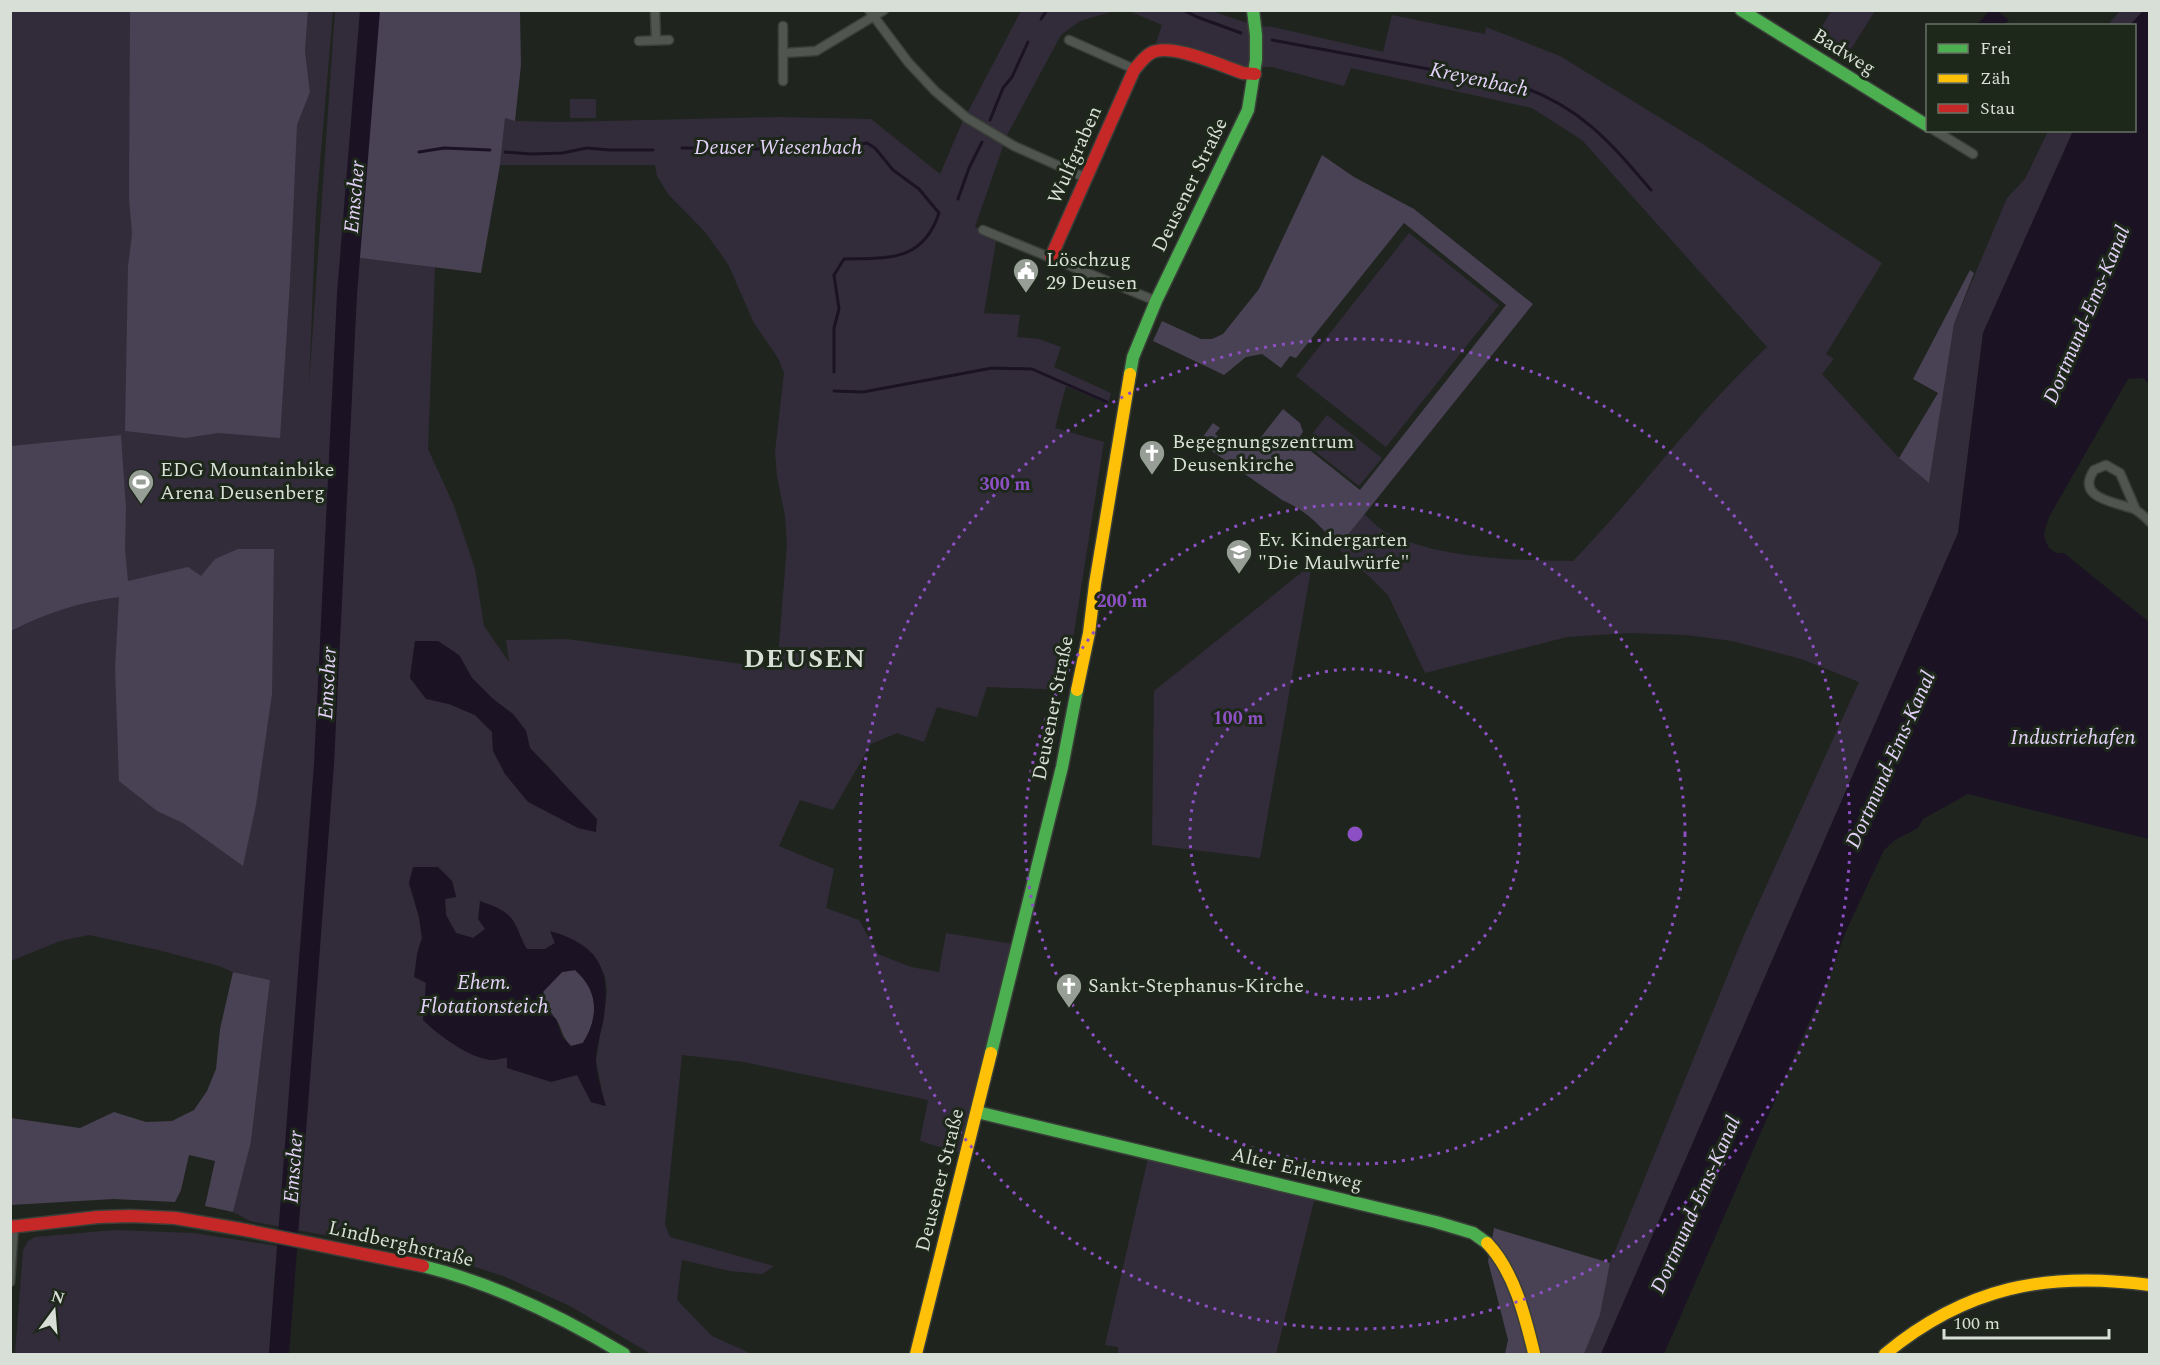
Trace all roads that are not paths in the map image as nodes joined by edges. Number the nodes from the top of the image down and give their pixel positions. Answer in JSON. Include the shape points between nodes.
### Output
{"nodes":[{"id":1,"x":655,"y":10,"type":"edge"},
{"id":2,"x":884,"y":10,"type":"edge"},
{"id":3,"x":1253,"y":10,"type":"edge"},
{"id":4,"x":1741,"y":10,"type":"edge"},
{"id":5,"x":871,"y":14,"type":"edge"},
{"id":6,"x":783,"y":26,"type":"dead end"},
{"id":7,"x":639,"y":40,"type":"dead end"},
{"id":8,"x":656,"y":40,"type":"junction"},
{"id":9,"x":669,"y":40,"type":"dead end"},
{"id":10,"x":1069,"y":40,"type":"dead end"},
{"id":11,"x":783,"y":53,"type":"junction"},
{"id":12,"x":1134,"y":69,"type":"junction"},
{"id":13,"x":1255,"y":74,"type":"junction"},
{"id":14,"x":783,"y":81,"type":"dead end"},
{"id":15,"x":1926,"y":125,"type":"edge"},
{"id":16,"x":1937,"y":132,"type":"edge"},
{"id":17,"x":1973,"y":154,"type":"dead end"},
{"id":18,"x":1086,"y":178,"type":"junction"},
{"id":19,"x":983,"y":230,"type":"dead end"},
{"id":20,"x":1051,"y":257,"type":"junction"},
{"id":21,"x":1156,"y":301,"type":"junction"},
{"id":22,"x":2136,"y":510,"type":"junction"},
{"id":23,"x":2150,"y":522,"type":"edge"},
{"id":24,"x":977,"y":1112,"type":"junction"},
{"id":25,"x":12,"y":1226,"type":"edge"},
{"id":26,"x":10,"y":1282,"type":"edge"},
{"id":27,"x":2150,"y":1286,"type":"edge"},
{"id":28,"x":1534,"y":1353,"type":"edge"},
{"id":29,"x":624,"y":1354,"type":"edge"},
{"id":30,"x":916,"y":1354,"type":"edge"},
{"id":31,"x":1885,"y":1354,"type":"edge"}],
"edges":[{"from":1,"to":8,"type":"street"},
{"from":2,"to":5,"type":"street"},
{"from":3,"to":13,"type":"street","name":"Deusener Straße"},
{"from":4,"to":15,"type":"street","name":"Badweg"},
{"from":5,"to":11,"type":"street","via":[[816,51]]},
{"from":5,"to":18,"type":"street","via":[[908,62],[967,118],[1014,146]]},
{"from":6,"to":11,"type":"street"},
{"from":7,"to":8,"type":"street"},
{"from":8,"to":9,"type":"street"},
{"from":10,"to":12,"type":"street"},
{"from":11,"to":14,"type":"street"},
{"from":12,"to":13,"type":"street","name":"Wulfgraben","via":[[1152,51],[1160,50]]},
{"from":12,"to":18,"type":"street","name":"Wulfgraben"},
{"from":13,"to":21,"type":"street","name":"Deusener Straße","via":[[1242,124]]},
{"from":16,"to":17,"type":"street"},
{"from":18,"to":20,"type":"street","name":"Wulfgraben"},
{"from":19,"to":20,"type":"street"},
{"from":20,"to":21,"type":"street"},
{"from":21,"to":24,"type":"street","name":"Deusener Straße","via":[[1131,368],[1078,692]]},
{"from":22,"to":22,"type":"street","via":[[2120,473],[2106,465],[2094,470],[2089,483],[2097,497]]},
{"from":22,"to":23,"type":"street"},
{"from":24,"to":28,"type":"street","name":"Alter Erlenweg","via":[[1436,1222],[1478,1236],[1492,1247],[1508,1278]]},
{"from":24,"to":30,"type":"street","name":"Deusener Straße"},
{"from":25,"to":26,"type":"street"},
{"from":25,"to":29,"type":"street","name":"Lindberghstraße","via":[[122,1216],[189,1222],[331,1247],[446,1273],[500,1290]]},
{"from":27,"to":31,"type":"street","via":[[2125,1281],[2063,1280],[1986,1295],[1916,1329]]}]}
